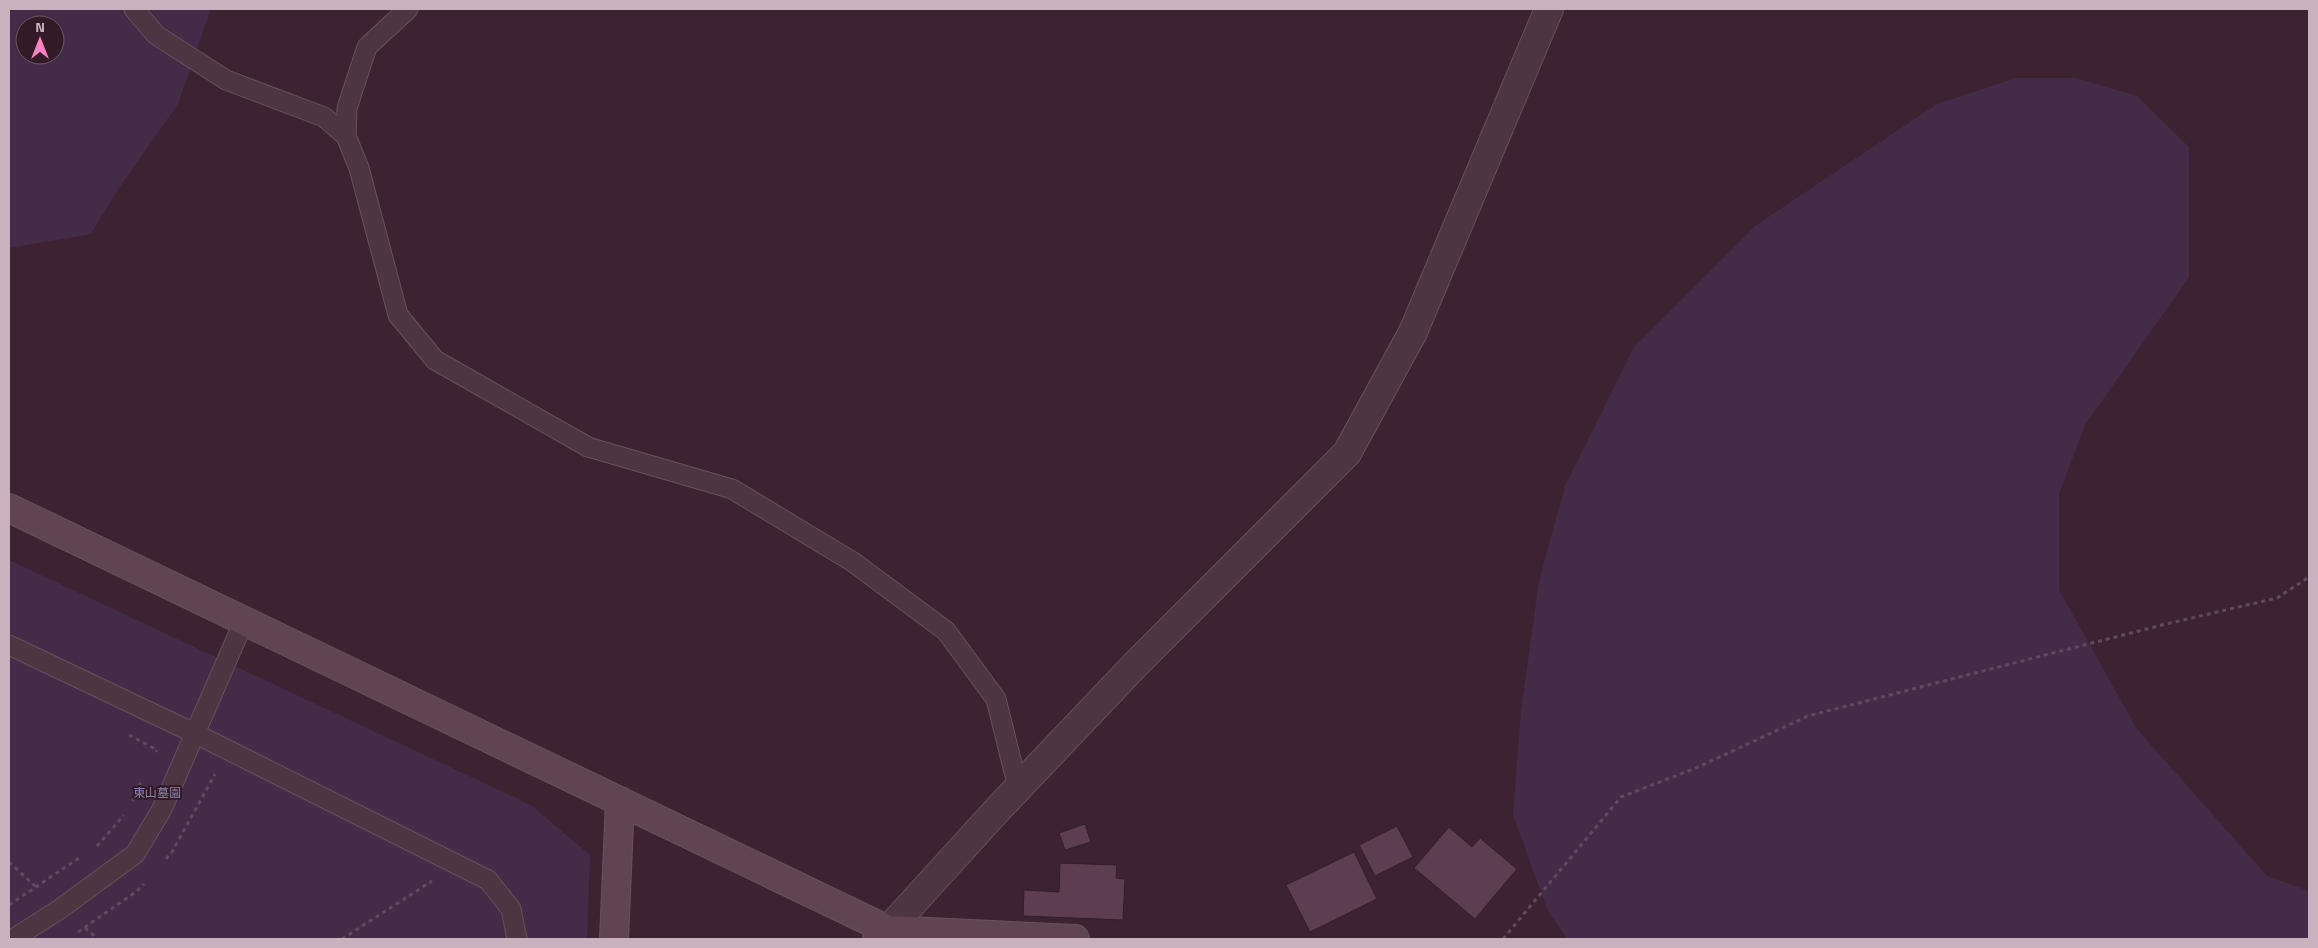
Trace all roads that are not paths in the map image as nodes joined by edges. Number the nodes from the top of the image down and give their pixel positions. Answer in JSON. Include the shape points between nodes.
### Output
{"nodes":[{"id":1,"x":134,"y":9,"type":"edge"},
{"id":2,"x":408,"y":9,"type":"edge"},
{"id":3,"x":1550,"y":9,"type":"edge"},
{"id":4,"x":346,"y":136,"type":"junction"},
{"id":5,"x":9,"y":508,"type":"edge"},
{"id":6,"x":244,"y":621,"type":"junction"},
{"id":7,"x":9,"y":645,"type":"edge"},
{"id":8,"x":196,"y":734,"type":"junction"},
{"id":9,"x":1018,"y":788,"type":"junction"},
{"id":10,"x":620,"y":801,"type":"junction"},
{"id":11,"x":882,"y":935,"type":"edge"},
{"id":12,"x":13,"y":939,"type":"edge"},
{"id":13,"x":517,"y":939,"type":"edge"},
{"id":14,"x":614,"y":939,"type":"edge"},
{"id":15,"x":1075,"y":939,"type":"edge"}],
"edges":[{"from":1,"to":4,"type":"lane","via":[[156,35],[226,80],[324,117]]},
{"from":2,"to":4,"type":"lane","via":[[367,47],[347,108]]},
{"from":3,"to":9,"type":"street","via":[[1413,332],[1347,453],[1136,664]]},
{"from":4,"to":9,"type":"lane","via":[[359,168],[398,315],[435,360],[588,447],[732,489],[853,562],[946,632],[996,699]]},
{"from":5,"to":6,"type":"street"},
{"from":6,"to":8,"type":"lane"},
{"from":6,"to":10,"type":"street"},
{"from":7,"to":8,"type":"lane"},
{"from":8,"to":12,"type":"lane","via":[[162,809],[135,854]]},
{"from":8,"to":13,"type":"lane","via":[[488,880],[510,909]]},
{"from":9,"to":11,"type":"street"},
{"from":10,"to":11,"type":"street"},
{"from":10,"to":14,"type":"street"},
{"from":11,"to":15,"type":"street"}]}
